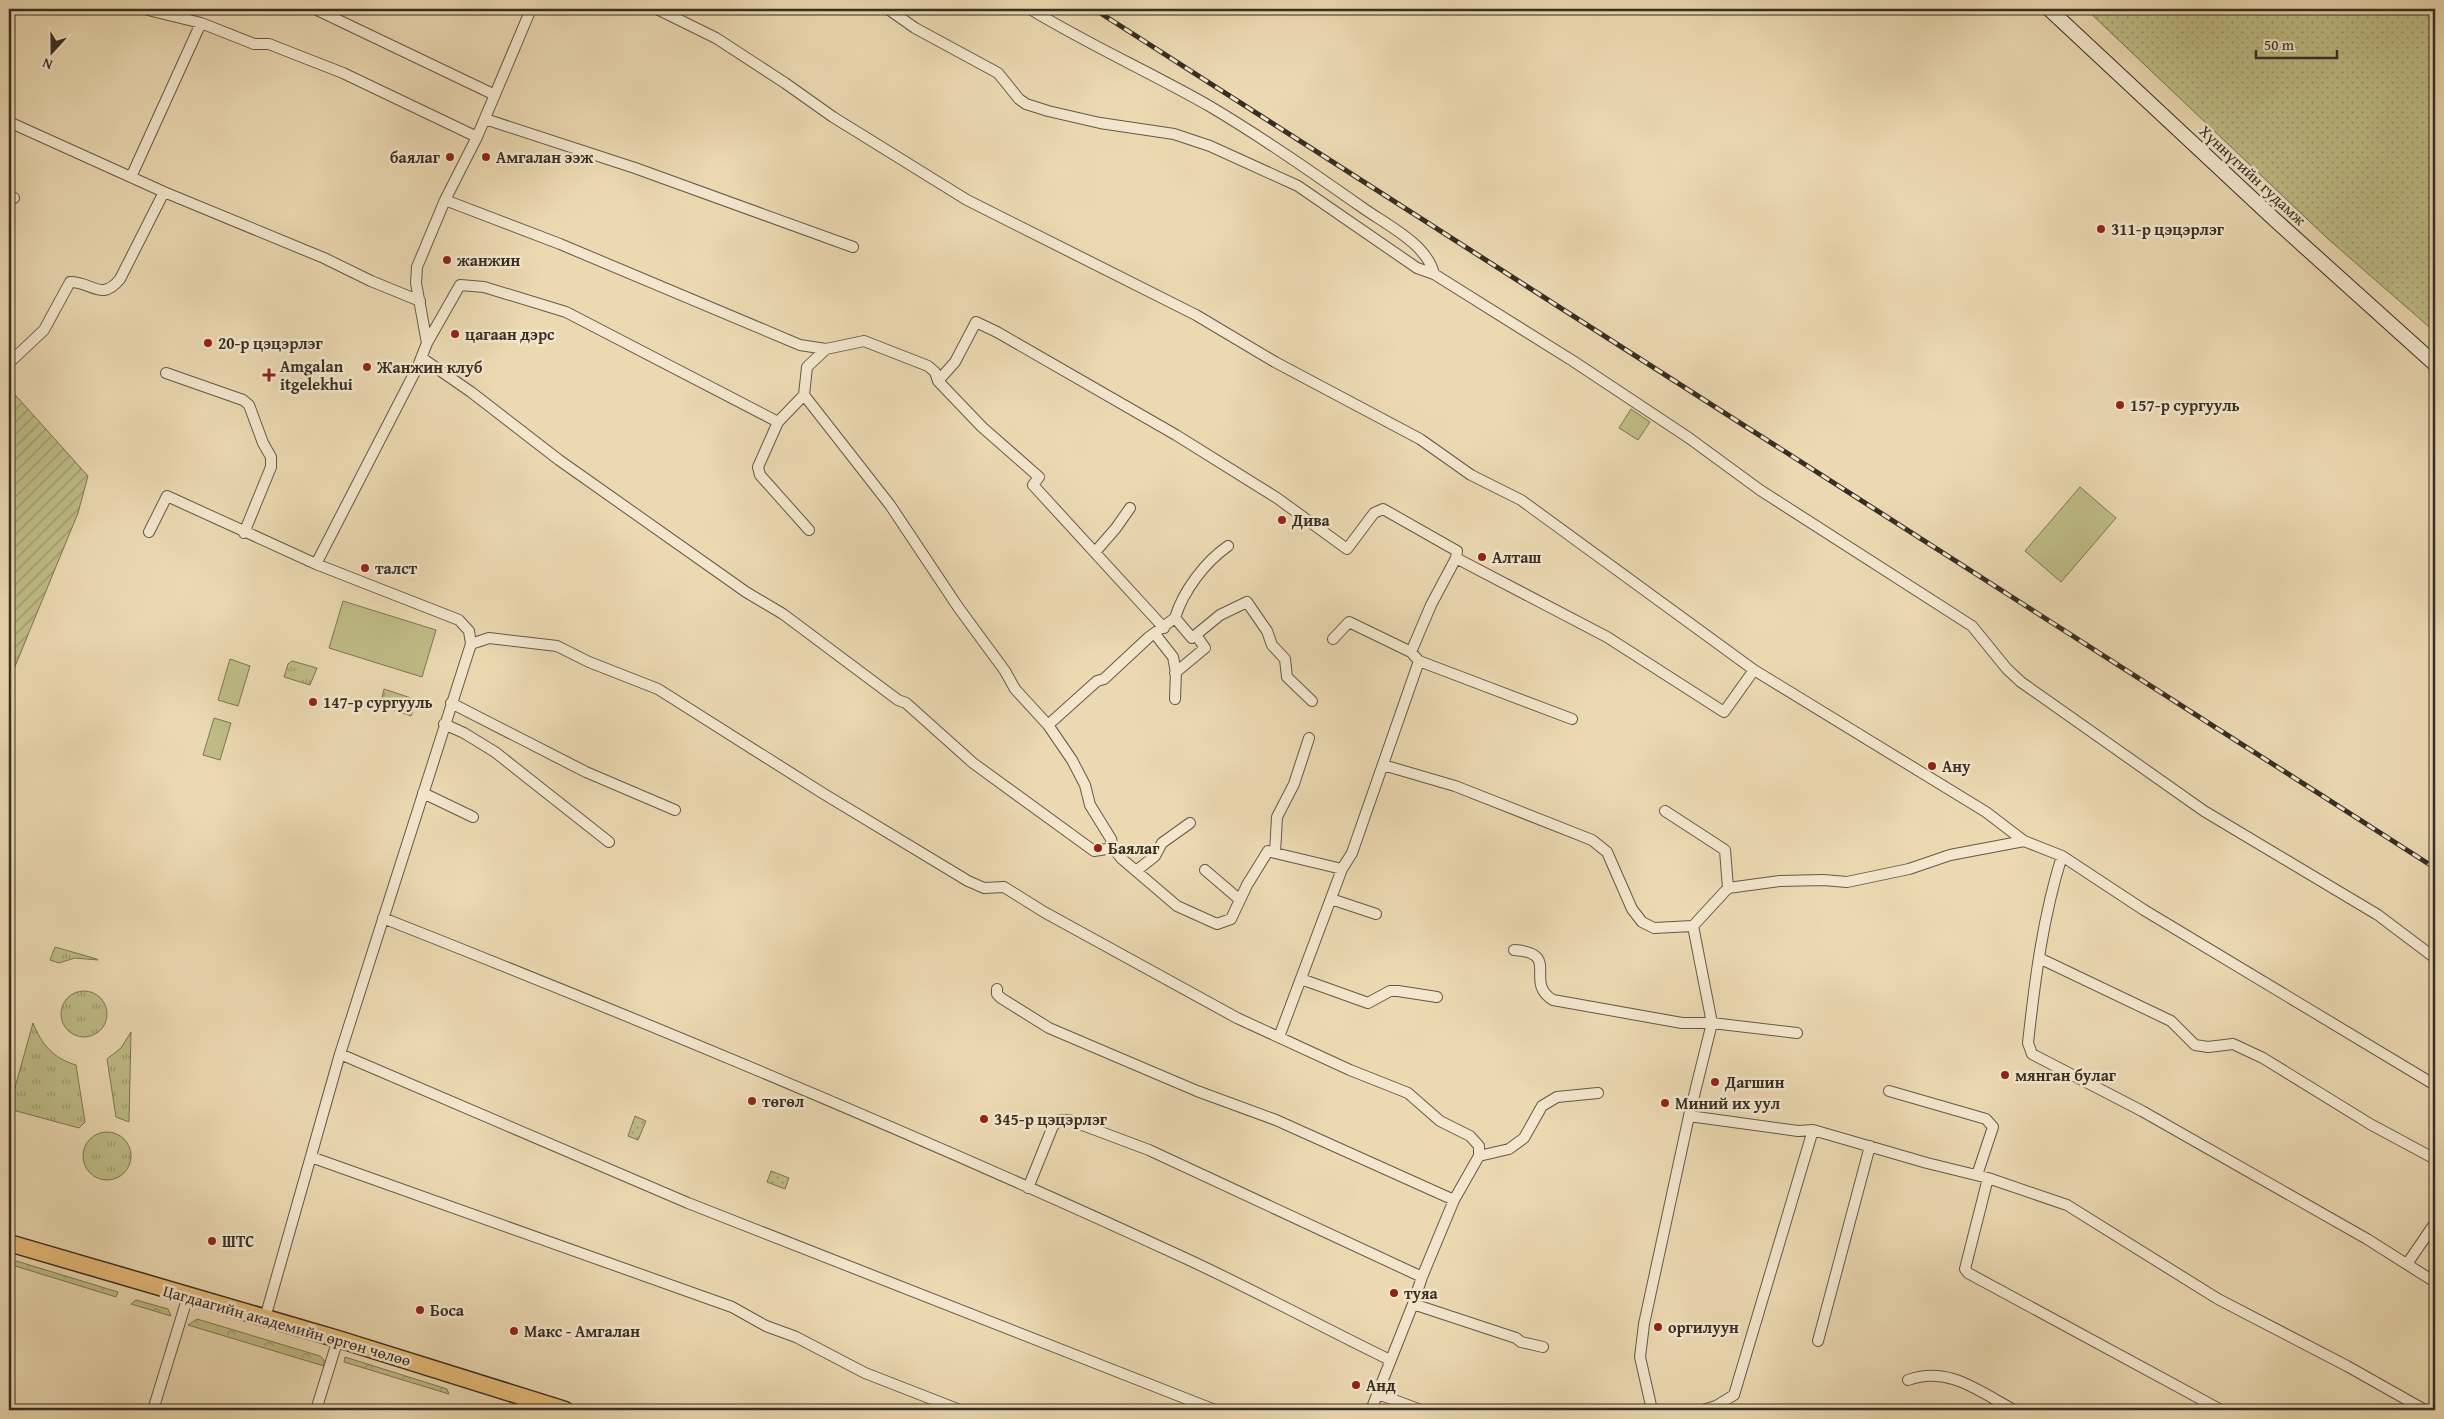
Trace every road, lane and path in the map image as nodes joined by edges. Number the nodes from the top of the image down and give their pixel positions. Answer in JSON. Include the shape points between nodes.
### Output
{"nodes":[{"id":1,"x":144,"y":9,"type":"edge"},
{"id":2,"x":315,"y":9,"type":"edge"},
{"id":3,"x":531,"y":9,"type":"edge"},
{"id":4,"x":657,"y":9,"type":"edge"},
{"id":5,"x":888,"y":9,"type":"edge"},
{"id":6,"x":1030,"y":9,"type":"edge"},
{"id":7,"x":2048,"y":9,"type":"edge"},
{"id":8,"x":200,"y":24,"type":"junction"},
{"id":9,"x":495,"y":95,"type":"junction"},
{"id":10,"x":485,"y":119,"type":"junction"},
{"id":11,"x":9,"y":122,"type":"edge"},
{"id":12,"x":477,"y":136,"type":"junction"},
{"id":13,"x":131,"y":177,"type":"junction"},
{"id":14,"x":164,"y":192,"type":"junction"},
{"id":15,"x":444,"y":200,"type":"junction"},
{"id":16,"x":853,"y":246,"type":"dead end"},
{"id":17,"x":1434,"y":274,"type":"junction"},
{"id":18,"x":420,"y":301,"type":"junction"},
{"id":19,"x":427,"y":343,"type":"junction"},
{"id":20,"x":826,"y":349,"type":"junction"},
{"id":21,"x":422,"y":358,"type":"junction"},
{"id":22,"x":9,"y":363,"type":"edge"},
{"id":23,"x":2435,"y":364,"type":"edge"},
{"id":24,"x":166,"y":373,"type":"dead end"},
{"id":25,"x":938,"y":381,"type":"junction"},
{"id":26,"x":804,"y":394,"type":"junction"},
{"id":27,"x":778,"y":422,"type":"junction"},
{"id":28,"x":1130,"y":508,"type":"dead end"},
{"id":29,"x":809,"y":530,"type":"dead end"},
{"id":30,"x":149,"y":532,"type":"dead end"},
{"id":31,"x":244,"y":532,"type":"junction"},
{"id":32,"x":1228,"y":546,"type":"dead end"},
{"id":33,"x":1096,"y":551,"type":"junction"},
{"id":34,"x":1456,"y":558,"type":"junction"},
{"id":35,"x":316,"y":564,"type":"junction"},
{"id":36,"x":1174,"y":618,"type":"junction"},
{"id":37,"x":1159,"y":631,"type":"junction"},
{"id":38,"x":1196,"y":635,"type":"junction"},
{"id":39,"x":1333,"y":639,"type":"dead end"},
{"id":40,"x":471,"y":644,"type":"junction"},
{"id":41,"x":1411,"y":652,"type":"junction"},
{"id":42,"x":1419,"y":661,"type":"junction"},
{"id":43,"x":1754,"y":670,"type":"junction"},
{"id":44,"x":1175,"y":673,"type":"junction"},
{"id":45,"x":1175,"y":699,"type":"dead end"},
{"id":46,"x":1312,"y":702,"type":"dead end"},
{"id":47,"x":451,"y":703,"type":"junction"},
{"id":48,"x":1572,"y":719,"type":"dead end"},
{"id":49,"x":444,"y":724,"type":"junction"},
{"id":50,"x":1048,"y":725,"type":"junction"},
{"id":51,"x":1309,"y":738,"type":"dead end"},
{"id":52,"x":1383,"y":765,"type":"junction"},
{"id":53,"x":423,"y":793,"type":"junction"},
{"id":54,"x":675,"y":810,"type":"dead end"},
{"id":55,"x":1665,"y":811,"type":"dead end"},
{"id":56,"x":473,"y":817,"type":"dead end"},
{"id":57,"x":1190,"y":823,"type":"dead end"},
{"id":58,"x":2024,"y":841,"type":"junction"},
{"id":59,"x":609,"y":842,"type":"dead end"},
{"id":60,"x":1113,"y":848,"type":"junction"},
{"id":61,"x":1275,"y":853,"type":"junction"},
{"id":62,"x":2062,"y":856,"type":"junction"},
{"id":63,"x":1342,"y":869,"type":"junction"},
{"id":64,"x":1205,"y":870,"type":"dead end"},
{"id":65,"x":1136,"y":871,"type":"junction"},
{"id":66,"x":1728,"y":888,"type":"junction"},
{"id":67,"x":1331,"y":899,"type":"junction"},
{"id":68,"x":1240,"y":900,"type":"junction"},
{"id":69,"x":1376,"y":914,"type":"dead end"},
{"id":70,"x":383,"y":918,"type":"junction"},
{"id":71,"x":1693,"y":926,"type":"junction"},
{"id":72,"x":1514,"y":950,"type":"dead end"},
{"id":73,"x":2039,"y":958,"type":"junction"},
{"id":74,"x":2435,"y":958,"type":"edge"},
{"id":75,"x":1301,"y":979,"type":"junction"},
{"id":76,"x":997,"y":989,"type":"dead end"},
{"id":77,"x":1437,"y":997,"type":"dead end"},
{"id":78,"x":1712,"y":1023,"type":"junction"},
{"id":79,"x":1797,"y":1033,"type":"dead end"},
{"id":80,"x":1279,"y":1037,"type":"junction"},
{"id":81,"x":340,"y":1054,"type":"junction"},
{"id":82,"x":2435,"y":1085,"type":"edge"},
{"id":83,"x":1888,"y":1091,"type":"dead end"},
{"id":84,"x":1598,"y":1093,"type":"dead end"},
{"id":85,"x":1689,"y":1116,"type":"junction"},
{"id":86,"x":1813,"y":1130,"type":"junction"},
{"id":87,"x":1870,"y":1146,"type":"junction"},
{"id":88,"x":1479,"y":1156,"type":"junction"},
{"id":89,"x":311,"y":1157,"type":"junction"},
{"id":90,"x":2435,"y":1159,"type":"edge"},
{"id":91,"x":1983,"y":1176,"type":"junction"},
{"id":92,"x":1028,"y":1188,"type":"junction"},
{"id":93,"x":1454,"y":1200,"type":"junction"},
{"id":94,"x":2435,"y":1223,"type":"edge"},
{"id":95,"x":9,"y":1243,"type":"edge"},
{"id":96,"x":2407,"y":1264,"type":"junction"},
{"id":97,"x":1422,"y":1277,"type":"junction"},
{"id":98,"x":2435,"y":1282,"type":"edge"},
{"id":99,"x":188,"y":1296,"type":"junction"},
{"id":100,"x":1413,"y":1304,"type":"junction"},
{"id":101,"x":265,"y":1318,"type":"junction"},
{"id":102,"x":338,"y":1339,"type":"junction"},
{"id":103,"x":1818,"y":1341,"type":"dead end"},
{"id":104,"x":1543,"y":1347,"type":"dead end"},
{"id":105,"x":1390,"y":1360,"type":"junction"},
{"id":106,"x":1908,"y":1380,"type":"dead end"},
{"id":107,"x":1378,"y":1394,"type":"junction"},
{"id":108,"x":153,"y":1410,"type":"edge"},
{"id":109,"x":316,"y":1410,"type":"edge"},
{"id":110,"x":565,"y":1410,"type":"edge"},
{"id":111,"x":960,"y":1410,"type":"edge"},
{"id":112,"x":1215,"y":1410,"type":"edge"},
{"id":113,"x":1371,"y":1410,"type":"edge"},
{"id":114,"x":1421,"y":1410,"type":"edge"},
{"id":115,"x":1652,"y":1410,"type":"edge"},
{"id":116,"x":1703,"y":1410,"type":"edge"},
{"id":117,"x":2014,"y":1410,"type":"edge"},
{"id":118,"x":2221,"y":1410,"type":"edge"},
{"id":119,"x":2425,"y":1410,"type":"edge"}],
"edges":[{"from":1,"to":8,"type":"street"},
{"from":2,"to":9,"type":"street"},
{"from":3,"to":9,"type":"street"},
{"from":4,"to":43,"type":"street","via":[[716,38],[833,117],[967,200],[1196,315],[1275,362],[1420,439],[1471,475],[1521,500],[1553,522]]},
{"from":5,"to":17,"type":"street","via":[[998,73],[1026,104],[1074,117],[1174,134],[1201,142],[1286,178],[1417,268]]},
{"from":6,"to":17,"type":"street","via":[[1210,107],[1310,170],[1408,240],[1424,254]]},
{"from":7,"to":23,"type":"main road","name":"Хүннүгийн гудамж"},
{"from":8,"to":12,"type":"street","via":[[254,44],[269,44],[343,73]]},
{"from":8,"to":13,"type":"street"},
{"from":9,"to":10,"type":"street"},
{"from":10,"to":12,"type":"street"},
{"from":10,"to":16,"type":"street","via":[[635,168]]},
{"from":11,"to":13,"type":"street"},
{"from":12,"to":15,"type":"street"},
{"from":13,"to":14,"type":"street"},
{"from":14,"to":18,"type":"street"},
{"from":14,"to":22,"type":"street","via":[[112,289],[102,291],[70,282],[44,330]]},
{"from":15,"to":18,"type":"street","via":[[418,267],[416,283]]},
{"from":15,"to":20,"type":"street","via":[[560,244],[800,345]]},
{"from":17,"to":74,"type":"street","via":[[1573,360],[1760,490],[1972,626],[2021,682],[2204,811],[2378,915]]},
{"from":18,"to":19,"type":"street"},
{"from":19,"to":21,"type":"street"},
{"from":19,"to":27,"type":"street","via":[[460,285],[484,287],[566,312]]},
{"from":20,"to":25,"type":"street","via":[[864,341],[928,366]]},
{"from":20,"to":26,"type":"street","via":[[807,367]]},
{"from":21,"to":35,"type":"street"},
{"from":21,"to":60,"type":"street","via":[[559,460],[906,703],[973,763],[1094,850]]},
{"from":24,"to":31,"type":"street","via":[[243,400],[252,412],[272,456],[271,467]]},
{"from":25,"to":33,"type":"street","via":[[982,427],[1038,477],[1033,485]]},
{"from":25,"to":34,"type":"street","via":[[955,362],[976,322],[1176,436],[1277,498],[1346,549],[1374,513],[1383,509],[1457,551]]},
{"from":26,"to":27,"type":"street"},
{"from":26,"to":50,"type":"street","via":[[890,505],[1015,689]]},
{"from":27,"to":29,"type":"street","via":[[758,467],[760,475]]},
{"from":28,"to":33,"type":"street"},
{"from":30,"to":31,"type":"street","via":[[167,496]]},
{"from":31,"to":35,"type":"street"},
{"from":32,"to":36,"type":"street","via":[[1214,556],[1188,591]]},
{"from":33,"to":37,"type":"street"},
{"from":34,"to":41,"type":"street"},
{"from":34,"to":43,"type":"street","via":[[1607,637],[1724,712]]},
{"from":35,"to":40,"type":"street","via":[[459,620],[469,631]]},
{"from":36,"to":37,"type":"street"},
{"from":36,"to":38,"type":"street","via":[[1192,638]]},
{"from":37,"to":44,"type":"street","via":[[1172,657]]},
{"from":37,"to":50,"type":"street"},
{"from":38,"to":44,"type":"street","via":[[1205,648]]},
{"from":38,"to":46,"type":"street","via":[[1220,615],[1247,602],[1284,659],[1287,676]]},
{"from":39,"to":41,"type":"street","via":[[1349,622]]},
{"from":40,"to":47,"type":"street"},
{"from":40,"to":80,"type":"street","via":[[489,638],[557,646],[658,689],[939,865],[984,888],[1004,887],[1188,992]]},
{"from":41,"to":42,"type":"street"},
{"from":42,"to":48,"type":"street"},
{"from":42,"to":52,"type":"street"},
{"from":43,"to":58,"type":"street","via":[[1986,812]]},
{"from":44,"to":45,"type":"street"},
{"from":47,"to":49,"type":"street"},
{"from":47,"to":54,"type":"street","via":[[586,772]]},
{"from":49,"to":53,"type":"street"},
{"from":49,"to":59,"type":"street","via":[[495,752]]},
{"from":50,"to":60,"type":"street","via":[[1072,760],[1085,785],[1090,805]]},
{"from":51,"to":61,"type":"street","via":[[1294,784],[1277,818]]},
{"from":52,"to":63,"type":"street","via":[[1352,853]]},
{"from":52,"to":71,"type":"street","via":[[1455,786],[1592,840],[1607,852],[1632,909],[1642,922],[1654,928]]},
{"from":53,"to":56,"type":"street"},
{"from":53,"to":70,"type":"street"},
{"from":55,"to":66,"type":"street","via":[[1725,850]]},
{"from":57,"to":65,"type":"street","via":[[1162,843],[1155,856]]},
{"from":58,"to":62,"type":"street"},
{"from":58,"to":66,"type":"street","via":[[1950,855],[1909,869],[1847,882],[1780,881]]},
{"from":60,"to":65,"type":"street"},
{"from":61,"to":63,"type":"street"},
{"from":61,"to":68,"type":"street","via":[[1268,851]]},
{"from":62,"to":73,"type":"street","via":[[2049,899]]},
{"from":62,"to":82,"type":"street","via":[[2144,910]]},
{"from":63,"to":67,"type":"street"},
{"from":64,"to":68,"type":"street"},
{"from":65,"to":68,"type":"street","via":[[1177,906],[1217,924],[1231,919]]},
{"from":66,"to":71,"type":"street"},
{"from":67,"to":69,"type":"street"},
{"from":67,"to":75,"type":"street"},
{"from":70,"to":81,"type":"street"},
{"from":70,"to":92,"type":"street","via":[[689,1042]]},
{"from":71,"to":78,"type":"street"},
{"from":72,"to":78,"type":"street","via":[[1536,954],[1542,988],[1553,1000],[1682,1023]]},
{"from":73,"to":90,"type":"street","via":[[2171,1021],[2196,1045],[2234,1044],[2263,1058],[2370,1124]]},
{"from":73,"to":96,"type":"street","via":[[2028,1043],[2032,1054],[2142,1111]]},
{"from":75,"to":77,"type":"street","via":[[1368,1003],[1390,991]]},
{"from":75,"to":80,"type":"street"},
{"from":76,"to":93,"type":"street","via":[[1001,998],[1049,1028],[1197,1091],[1276,1120]]},
{"from":78,"to":79,"type":"street"},
{"from":78,"to":85,"type":"street"},
{"from":80,"to":88,"type":"street","via":[[1408,1093],[1440,1121],[1470,1136],[1480,1146]]},
{"from":81,"to":89,"type":"street"},
{"from":81,"to":112,"type":"street","via":[[688,1203]]},
{"from":83,"to":91,"type":"street","via":[[1991,1122],[1993,1127]]},
{"from":84,"to":88,"type":"street","via":[[1557,1097],[1542,1106],[1524,1138],[1509,1149]]},
{"from":85,"to":86,"type":"street","via":[[1798,1131]]},
{"from":85,"to":115,"type":"street","via":[[1644,1324],[1640,1357]]},
{"from":86,"to":87,"type":"street"},
{"from":86,"to":116,"type":"street","via":[[1734,1395]]},
{"from":87,"to":91,"type":"street"},
{"from":87,"to":103,"type":"street"},
{"from":88,"to":93,"type":"street"},
{"from":89,"to":101,"type":"street"},
{"from":89,"to":111,"type":"street","via":[[732,1307],[866,1373]]},
{"from":91,"to":118,"type":"street","via":[[1965,1269],[1968,1273]]},
{"from":91,"to":119,"type":"street","via":[[2067,1205],[2218,1299]]},
{"from":92,"to":97,"type":"street","via":[[1053,1126],[1060,1120],[1069,1120],[1149,1150]]},
{"from":92,"to":105,"type":"street","via":[[1189,1260]]},
{"from":93,"to":97,"type":"street"},
{"from":94,"to":96,"type":"street"},
{"from":95,"to":99,"type":"highway","name":"Цагдаагийн академийн өргөн чөлөө"},
{"from":96,"to":98,"type":"street"},
{"from":97,"to":100,"type":"street"},
{"from":99,"to":101,"type":"highway","name":"Цагдаагийн академийн өргөн чөлөө"},
{"from":99,"to":108,"type":"street"},
{"from":100,"to":104,"type":"street"},
{"from":100,"to":105,"type":"street"},
{"from":101,"to":102,"type":"highway","name":"Цагдаагийн академийн өргөн чөлөө"},
{"from":102,"to":109,"type":"street"},
{"from":102,"to":110,"type":"highway","name":"Цагдаагийн академийн өргөн чөлөө"},
{"from":105,"to":107,"type":"street"},
{"from":106,"to":117,"type":"street","via":[[1923,1374],[1942,1374]]},
{"from":107,"to":113,"type":"street"},
{"from":107,"to":114,"type":"street"}]}
